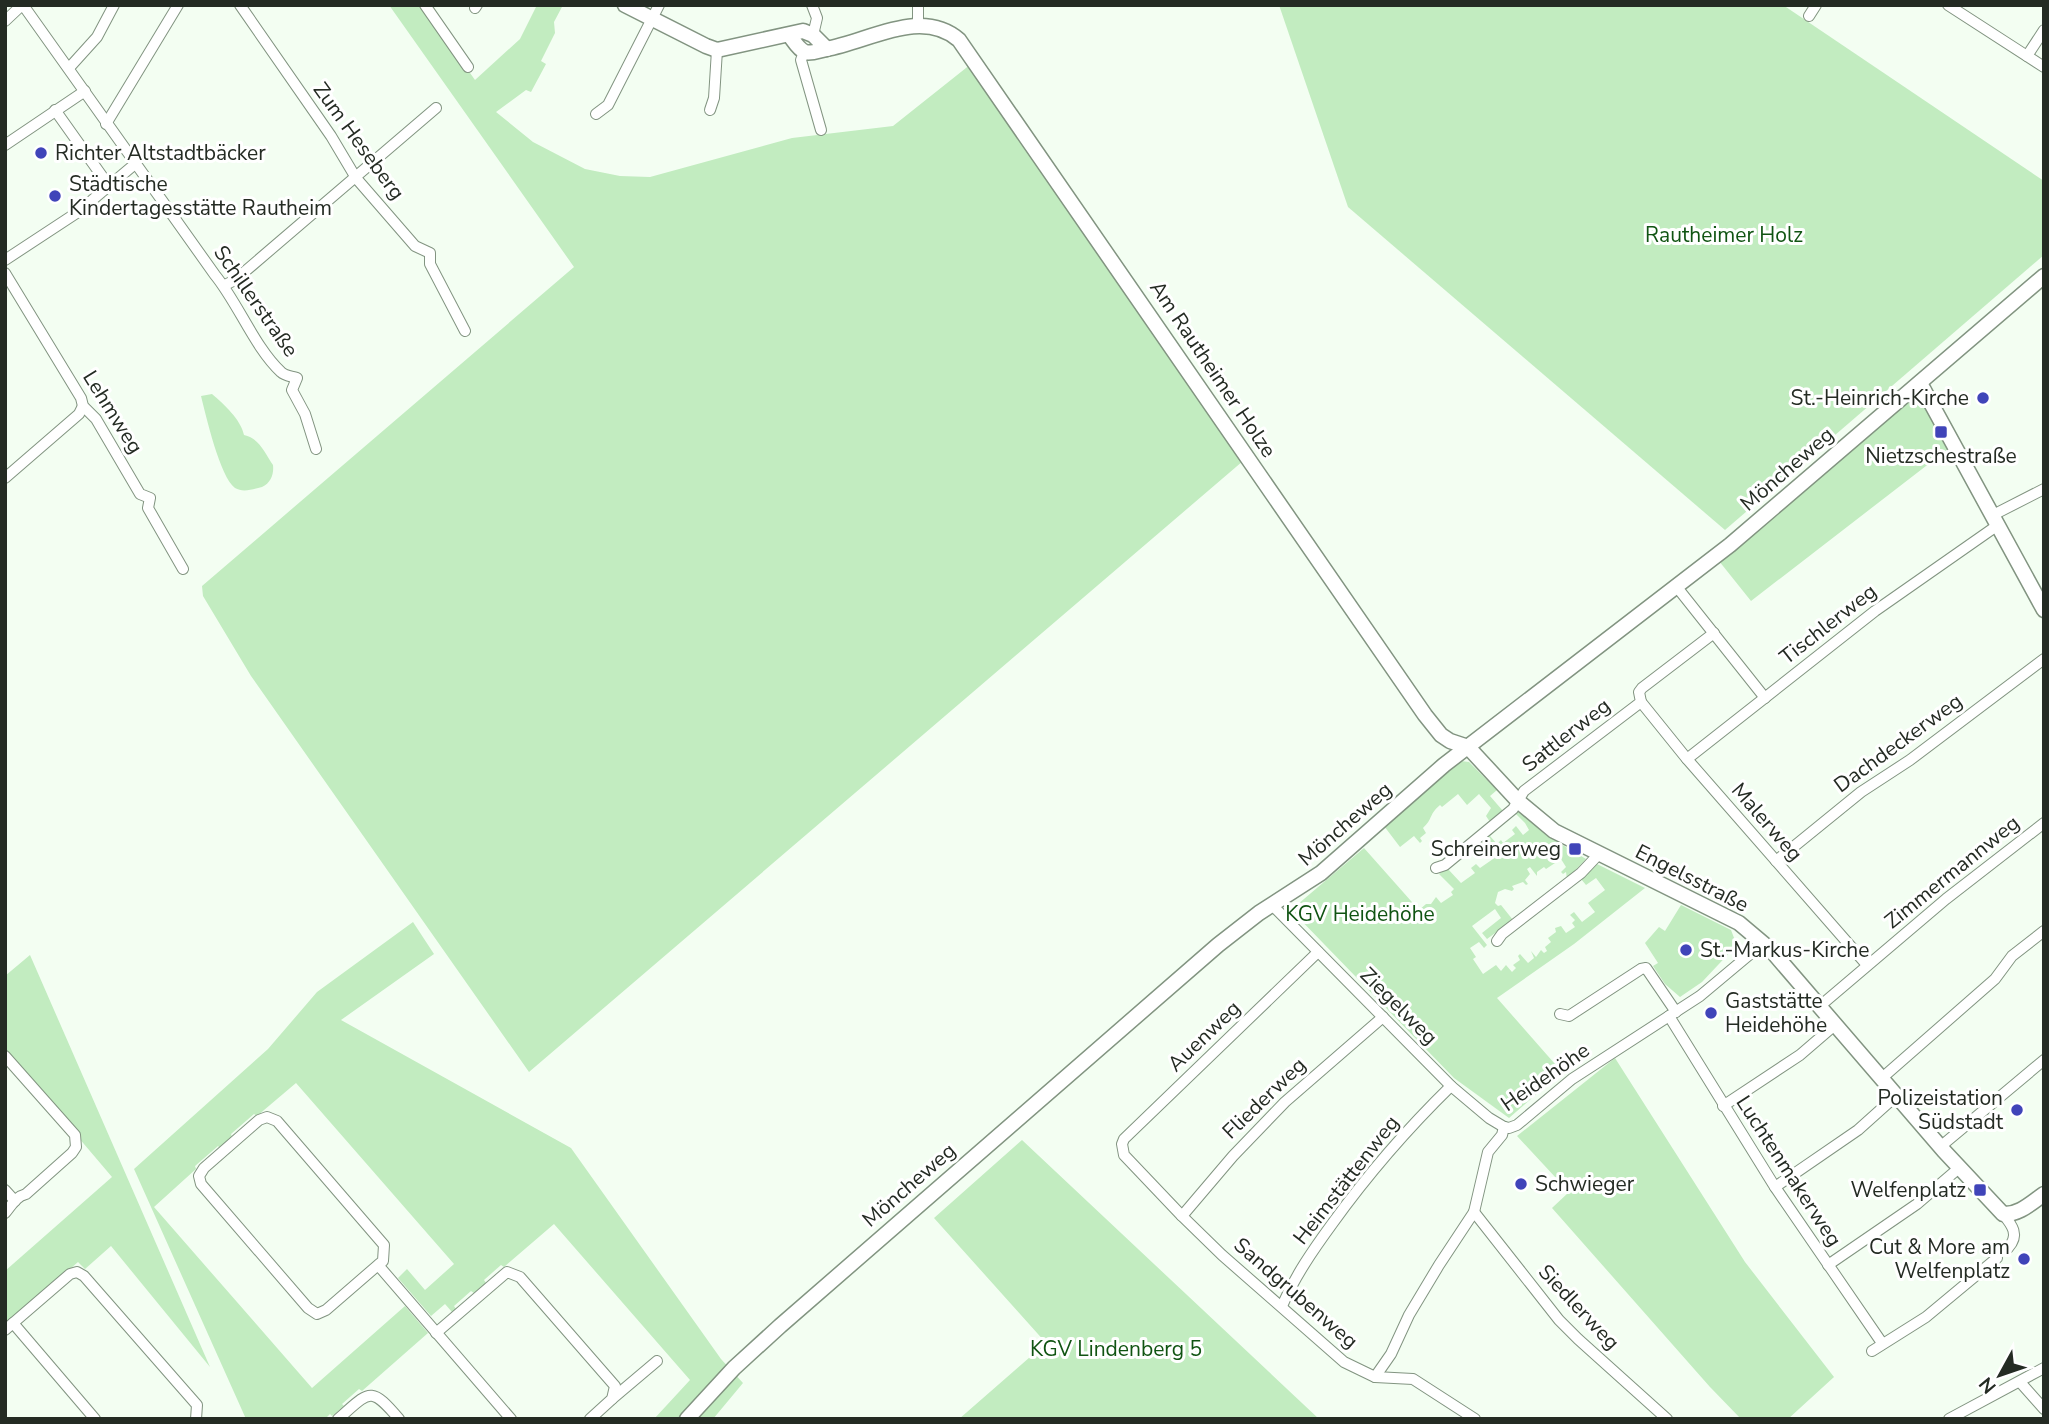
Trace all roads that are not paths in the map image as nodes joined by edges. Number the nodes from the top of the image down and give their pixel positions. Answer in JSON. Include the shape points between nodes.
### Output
{"nodes":[{"id":1,"x":22,"y":5,"type":"edge"},
{"id":2,"x":114,"y":5,"type":"edge"},
{"id":3,"x":178,"y":5,"type":"edge"},
{"id":4,"x":240,"y":5,"type":"edge"},
{"id":5,"x":425,"y":5,"type":"edge"},
{"id":6,"x":625,"y":5,"type":"edge"},
{"id":7,"x":812,"y":5,"type":"edge"},
{"id":8,"x":918,"y":5,"type":"edge"},
{"id":9,"x":1816,"y":5,"type":"edge"},
{"id":10,"x":1948,"y":5,"type":"edge"},
{"id":11,"x":656,"y":12,"type":"edge"},
{"id":12,"x":1809,"y":16,"type":"dead end"},
{"id":13,"x":5,"y":21,"type":"edge"},
{"id":14,"x":918,"y":25,"type":"junction"},
{"id":15,"x":2044,"y":30,"type":"edge"},
{"id":16,"x":813,"y":35,"type":"junction"},
{"id":17,"x":790,"y":36,"type":"junction"},
{"id":18,"x":827,"y":49,"type":"junction"},
{"id":19,"x":717,"y":50,"type":"junction"},
{"id":20,"x":804,"y":52,"type":"junction"},
{"id":21,"x":2027,"y":56,"type":"junction"},
{"id":22,"x":468,"y":66,"type":"dead end"},
{"id":23,"x":2044,"y":67,"type":"edge"},
{"id":24,"x":69,"y":68,"type":"junction"},
{"id":25,"x":85,"y":91,"type":"junction"},
{"id":26,"x":436,"y":108,"type":"dead end"},
{"id":27,"x":55,"y":110,"type":"junction"},
{"id":28,"x":710,"y":110,"type":"dead end"},
{"id":29,"x":596,"y":114,"type":"dead end"},
{"id":30,"x":106,"y":124,"type":"junction"},
{"id":31,"x":821,"y":130,"type":"dead end"},
{"id":32,"x":5,"y":145,"type":"edge"},
{"id":33,"x":135,"y":164,"type":"junction"},
{"id":34,"x":356,"y":178,"type":"junction"},
{"id":35,"x":109,"y":186,"type":"junction"},
{"id":36,"x":5,"y":260,"type":"edge"},
{"id":37,"x":5,"y":273,"type":"edge"},
{"id":38,"x":2044,"y":276,"type":"edge"},
{"id":39,"x":225,"y":285,"type":"junction"},
{"id":40,"x":465,"y":331,"type":"dead end"},
{"id":41,"x":1920,"y":383,"type":"junction"},
{"id":42,"x":83,"y":406,"type":"junction"},
{"id":43,"x":316,"y":449,"type":"dead end"},
{"id":44,"x":5,"y":478,"type":"edge"},
{"id":45,"x":2044,"y":489,"type":"edge"},
{"id":46,"x":1995,"y":520,"type":"junction"},
{"id":47,"x":183,"y":569,"type":"dead end"},
{"id":48,"x":1676,"y":586,"type":"junction"},
{"id":49,"x":2040,"y":593,"type":"edge"},
{"id":50,"x":2044,"y":610,"type":"edge"},
{"id":51,"x":1714,"y":633,"type":"junction"},
{"id":52,"x":2044,"y":659,"type":"edge"},
{"id":53,"x":1765,"y":698,"type":"junction"},
{"id":54,"x":1641,"y":702,"type":"junction"},
{"id":55,"x":1468,"y":747,"type":"junction"},
{"id":56,"x":1687,"y":759,"type":"junction"},
{"id":57,"x":1518,"y":801,"type":"junction"},
{"id":58,"x":2044,"y":823,"type":"edge"},
{"id":59,"x":1598,"y":855,"type":"junction"},
{"id":60,"x":1776,"y":861,"type":"junction"},
{"id":61,"x":1436,"y":868,"type":"dead end"},
{"id":62,"x":1272,"y":905,"type":"junction"},
{"id":63,"x":2044,"y":931,"type":"edge"},
{"id":64,"x":1497,"y":942,"type":"dead end"},
{"id":65,"x":1771,"y":950,"type":"junction"},
{"id":66,"x":1318,"y":952,"type":"junction"},
{"id":67,"x":1867,"y":965,"type":"junction"},
{"id":68,"x":1820,"y":1006,"type":"junction"},
{"id":69,"x":1560,"y":1014,"type":"dead end"},
{"id":70,"x":1672,"y":1014,"type":"junction"},
{"id":71,"x":1383,"y":1017,"type":"junction"},
{"id":72,"x":1836,"y":1024,"type":"junction"},
{"id":73,"x":5,"y":1056,"type":"edge"},
{"id":74,"x":2044,"y":1059,"type":"edge"},
{"id":75,"x":1882,"y":1078,"type":"junction"},
{"id":76,"x":1451,"y":1086,"type":"junction"},
{"id":77,"x":1897,"y":1095,"type":"junction"},
{"id":78,"x":1723,"y":1106,"type":"junction"},
{"id":79,"x":1504,"y":1127,"type":"junction"},
{"id":80,"x":1940,"y":1147,"type":"junction"},
{"id":81,"x":1122,"y":1149,"type":"joint"},
{"id":82,"x":1959,"y":1168,"type":"junction"},
{"id":83,"x":1775,"y":1187,"type":"junction"},
{"id":84,"x":5,"y":1189,"type":"edge"},
{"id":85,"x":2044,"y":1194,"type":"edge"},
{"id":86,"x":15,"y":1200,"type":"junction"},
{"id":87,"x":1474,"y":1212,"type":"junction"},
{"id":88,"x":5,"y":1213,"type":"edge"},
{"id":89,"x":2003,"y":1213,"type":"junction"},
{"id":90,"x":1182,"y":1216,"type":"junction"},
{"id":91,"x":2008,"y":1248,"type":"dead end"},
{"id":92,"x":1997,"y":1258,"type":"dead end"},
{"id":93,"x":378,"y":1265,"type":"junction"},
{"id":94,"x":1828,"y":1265,"type":"junction"},
{"id":95,"x":1282,"y":1306,"type":"junction"},
{"id":96,"x":9,"y":1326,"type":"edge"},
{"id":97,"x":436,"y":1333,"type":"junction"},
{"id":98,"x":1882,"y":1343,"type":"junction"},
{"id":99,"x":1872,"y":1351,"type":"dead end"},
{"id":100,"x":657,"y":1361,"type":"dead end"},
{"id":101,"x":2044,"y":1368,"type":"edge"},
{"id":102,"x":1375,"y":1377,"type":"junction"},
{"id":103,"x":2020,"y":1382,"type":"junction"},
{"id":104,"x":612,"y":1399,"type":"junction"},
{"id":105,"x":2044,"y":1409,"type":"edge"},
{"id":106,"x":1951,"y":1418,"type":"edge"},
{"id":107,"x":95,"y":1419,"type":"edge"},
{"id":108,"x":196,"y":1419,"type":"edge"},
{"id":109,"x":338,"y":1419,"type":"edge"},
{"id":110,"x":399,"y":1419,"type":"edge"},
{"id":111,"x":511,"y":1419,"type":"edge"},
{"id":112,"x":590,"y":1419,"type":"edge"},
{"id":113,"x":687,"y":1419,"type":"edge"},
{"id":114,"x":1475,"y":1419,"type":"edge"},
{"id":115,"x":1667,"y":1419,"type":"edge"}],
"edges":[{"from":1,"to":13,"type":"street"},
{"from":1,"to":24,"type":"street","name":"Schillerstraße"},
{"from":2,"to":24,"type":"street","via":[[97,37]]},
{"from":3,"to":30,"type":"street"},
{"from":4,"to":34,"type":"street","name":"Zum Heseberg"},
{"from":5,"to":22,"type":"street"},
{"from":6,"to":11,"type":"street"},
{"from":7,"to":16,"type":"street","via":[[817,18]]},
{"from":8,"to":14,"type":"street"},
{"from":9,"to":12,"type":"street"},
{"from":10,"to":21,"type":"street"},
{"from":11,"to":19,"type":"street"},
{"from":11,"to":29,"type":"street","via":[[608,106]]},
{"from":14,"to":18,"type":"street","name":"Am Rautheimer Holze"},
{"from":14,"to":55,"type":"street","name":"Am Rautheimer Holze","via":[[943,28],[968,50],[1425,715],[1441,735]]},
{"from":15,"to":21,"type":"street"},
{"from":16,"to":17,"type":"street","via":[[803,31]]},
{"from":16,"to":18,"type":"street"},
{"from":17,"to":19,"type":"street"},
{"from":17,"to":20,"type":"street"},
{"from":18,"to":20,"type":"street","name":"Am Rautheimer Holze"},
{"from":19,"to":28,"type":"street"},
{"from":20,"to":31,"type":"street","via":[[801,60]]},
{"from":21,"to":23,"type":"street"},
{"from":24,"to":25,"type":"street","name":"Schillerstraße"},
{"from":25,"to":27,"type":"street"},
{"from":25,"to":30,"type":"street","name":"Schillerstraße"},
{"from":26,"to":34,"type":"street"},
{"from":27,"to":32,"type":"street"},
{"from":27,"to":35,"type":"street"},
{"from":30,"to":33,"type":"street","name":"Schillerstraße"},
{"from":33,"to":35,"type":"street"},
{"from":33,"to":39,"type":"street","name":"Schillerstraße"},
{"from":34,"to":39,"type":"street"},
{"from":34,"to":40,"type":"street","name":"Zum Heseberg","via":[[415,246],[430,253],[430,264]]},
{"from":35,"to":36,"type":"street"},
{"from":37,"to":42,"type":"street","name":"Lehmweg"},
{"from":38,"to":41,"type":"street","name":"Möncheweg"},
{"from":39,"to":43,"type":"street","name":"Schillerstraße","via":[[261,346],[283,374],[297,378],[292,390]]},
{"from":41,"to":46,"type":"street"},
{"from":41,"to":48,"type":"street","name":"Möncheweg","via":[[1748,531]]},
{"from":42,"to":44,"type":"street"},
{"from":42,"to":47,"type":"street","name":"Lehmweg","via":[[96,419],[140,494],[150,498],[148,508]]},
{"from":45,"to":46,"type":"street"},
{"from":46,"to":49,"type":"street"},
{"from":46,"to":53,"type":"street","name":"Tischlerweg"},
{"from":48,"to":51,"type":"street"},
{"from":48,"to":55,"type":"street","name":"Möncheweg"},
{"from":49,"to":50,"type":"street"},
{"from":51,"to":53,"type":"street"},
{"from":51,"to":54,"type":"street","name":"Sattlerweg","via":[[1642,688]]},
{"from":52,"to":60,"type":"street","name":"Dachdeckerweg","via":[[1861,792]]},
{"from":53,"to":56,"type":"street","name":"Tischlerweg"},
{"from":54,"to":56,"type":"street","name":"Malerweg"},
{"from":54,"to":57,"type":"street","name":"Sattlerweg","via":[[1524,791]]},
{"from":55,"to":57,"type":"street","name":"Engelsstraße"},
{"from":55,"to":62,"type":"street","name":"Möncheweg","via":[[1321,873]]},
{"from":56,"to":60,"type":"street","name":"Malerweg"},
{"from":57,"to":59,"type":"street","name":"Engelsstraße","via":[[1554,831]]},
{"from":57,"to":61,"type":"street","name":"Sattlerweg"},
{"from":58,"to":67,"type":"street","name":"Zimmermannweg"},
{"from":59,"to":64,"type":"street"},
{"from":59,"to":65,"type":"street","name":"Engelsstraße","via":[[1739,923]]},
{"from":60,"to":67,"type":"street","name":"Malerweg"},
{"from":62,"to":66,"type":"street","name":"Ziegelweg"},
{"from":62,"to":113,"type":"street","name":"Möncheweg","via":[[1217,944],[779,1326]]},
{"from":63,"to":75,"type":"street"},
{"from":65,"to":68,"type":"street","name":"Engelsstraße"},
{"from":65,"to":70,"type":"street","name":"Heidehöhe","via":[[1755,950],[1718,983]]},
{"from":66,"to":71,"type":"street","name":"Ziegelweg"},
{"from":66,"to":81,"type":"street","name":"Auenweg","via":[[1125,1139]]},
{"from":67,"to":68,"type":"street","name":"Zimmermannweg"},
{"from":68,"to":72,"type":"street","name":"Engelsstraße"},
{"from":69,"to":70,"type":"street","name":"Luchtenmakerweg","via":[[1569,1016],[1646,968]]},
{"from":70,"to":78,"type":"street","name":"Luchtenmakerweg"},
{"from":70,"to":79,"type":"street","name":"Heidehöhe","via":[[1572,1079],[1517,1125]]},
{"from":71,"to":76,"type":"street","name":"Ziegelweg"},
{"from":71,"to":90,"type":"street","name":"Fliederweg","via":[[1285,1102]]},
{"from":72,"to":75,"type":"street","name":"Engelsstraße"},
{"from":72,"to":78,"type":"street","via":[[1800,1055]]},
{"from":73,"to":86,"type":"street","via":[[75,1135],[76,1147]]},
{"from":74,"to":80,"type":"street"},
{"from":75,"to":77,"type":"street","name":"Engelsstraße"},
{"from":76,"to":79,"type":"street","name":"Ziegelweg"},
{"from":76,"to":95,"type":"street","name":"Heimstättenweg","via":[[1360,1187],[1302,1266]]},
{"from":77,"to":80,"type":"street","name":"Engelsstraße"},
{"from":77,"to":83,"type":"street","via":[[1858,1130]]},
{"from":78,"to":83,"type":"street","name":"Luchtenmakerweg"},
{"from":79,"to":87,"type":"street","name":"Heidehöhe","via":[[1488,1152]]},
{"from":80,"to":82,"type":"street","name":"Engelsstraße"},
{"from":81,"to":90,"type":"street","name":"Sandgrubenweg"},
{"from":82,"to":89,"type":"street"},
{"from":82,"to":94,"type":"street","via":[[1917,1205]]},
{"from":83,"to":94,"type":"street","name":"Luchtenmakerweg"},
{"from":84,"to":86,"type":"street"},
{"from":85,"to":89,"type":"street","via":[[2022,1210]]},
{"from":86,"to":88,"type":"street"},
{"from":87,"to":102,"type":"street","name":"Heidehöhe"},
{"from":87,"to":115,"type":"street","name":"Siedlerweg","via":[[1559,1320]]},
{"from":89,"to":91,"type":"street","via":[[2014,1230]]},
{"from":90,"to":95,"type":"street","name":"Sandgrubenweg"},
{"from":92,"to":98,"type":"street","via":[[1926,1317]]},
{"from":93,"to":93,"type":"street","via":[[317,1314],[201,1185],[199,1176],[259,1120],[276,1121],[384,1245],[383,1261]]},
{"from":93,"to":97,"type":"street"},
{"from":94,"to":98,"type":"street","name":"Luchtenmakerweg"},
{"from":95,"to":102,"type":"street","name":"Sandgrubenweg","via":[[1344,1362]]},
{"from":96,"to":107,"type":"street"},
{"from":96,"to":108,"type":"street","via":[[77,1272],[197,1405]]},
{"from":97,"to":104,"type":"street","via":[[508,1272],[520,1277],[615,1387]]},
{"from":97,"to":111,"type":"street"},
{"from":98,"to":99,"type":"street"},
{"from":100,"to":104,"type":"street"},
{"from":101,"to":103,"type":"street"},
{"from":102,"to":114,"type":"street","name":"Sandgrubenweg","via":[[1413,1379]]},
{"from":103,"to":105,"type":"street"},
{"from":103,"to":106,"type":"street"},
{"from":104,"to":112,"type":"street"},
{"from":109,"to":110,"type":"street","via":[[364,1396],[373,1394]]}]}
